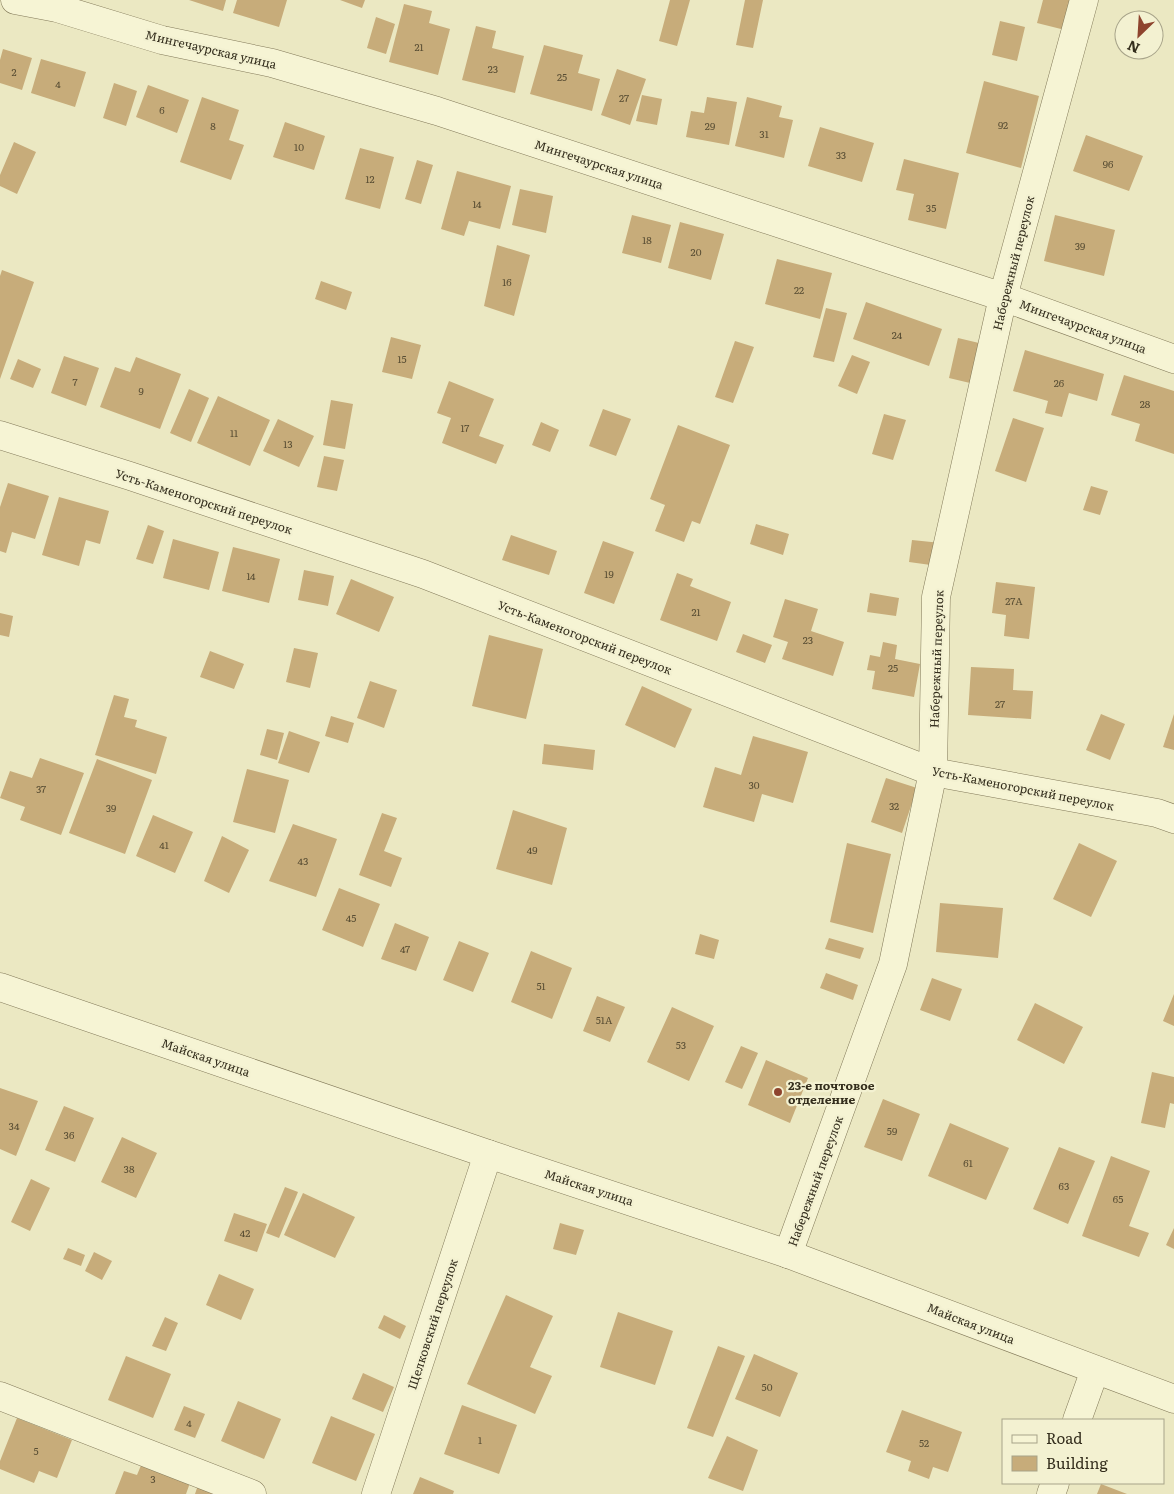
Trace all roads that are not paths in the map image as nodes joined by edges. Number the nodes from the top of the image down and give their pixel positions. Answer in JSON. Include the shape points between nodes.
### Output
{"nodes":[{"id":1,"x":15,"y":0,"type":"edge"},
{"id":2,"x":1084,"y":0,"type":"edge"},
{"id":3,"x":1004,"y":297,"type":"junction"},
{"id":4,"x":1174,"y":359,"type":"edge"},
{"id":5,"x":0,"y":435,"type":"edge"},
{"id":6,"x":933,"y":772,"type":"junction"},
{"id":7,"x":1174,"y":819,"type":"edge"},
{"id":8,"x":0,"y":987,"type":"edge"},
{"id":9,"x":488,"y":1154,"type":"junction"},
{"id":10,"x":788,"y":1254,"type":"junction"},
{"id":11,"x":1095,"y":1370,"type":"junction"},
{"id":12,"x":0,"y":1396,"type":"edge"},
{"id":13,"x":1174,"y":1400,"type":"edge"},
{"id":14,"x":1077,"y":1419,"type":"edge"},
{"id":15,"x":252,"y":1494,"type":"edge"},
{"id":16,"x":376,"y":1494,"type":"edge"}],
"edges":[{"from":1,"to":3,"type":"street","name":"Мингечаурская улица","via":[[57,8],[162,40],[272,62],[437,111]]},
{"from":2,"to":3,"type":"street","name":"Набережный переулок"},
{"from":3,"to":4,"type":"street","name":"Мингечаурская улица"},
{"from":3,"to":6,"type":"street","name":"Набережный переулок","via":[[936,597]]},
{"from":5,"to":6,"type":"street","name":"Усть-Каменогорский переулок","via":[[423,574]]},
{"from":6,"to":7,"type":"street","name":"Усть-Каменогорский переулок","via":[[1157,813]]},
{"from":6,"to":10,"type":"street","name":"Набережный переулок","via":[[893,964]]},
{"from":8,"to":9,"type":"street","name":"Майская улица"},
{"from":9,"to":10,"type":"street","name":"Майская улица"},
{"from":9,"to":16,"type":"street","name":"Щелковский переулок"},
{"from":10,"to":11,"type":"street","name":"Майская улица"},
{"from":11,"to":13,"type":"street","name":"Майская улица"},
{"from":11,"to":14,"type":"street"},
{"from":12,"to":15,"type":"street"}]}
